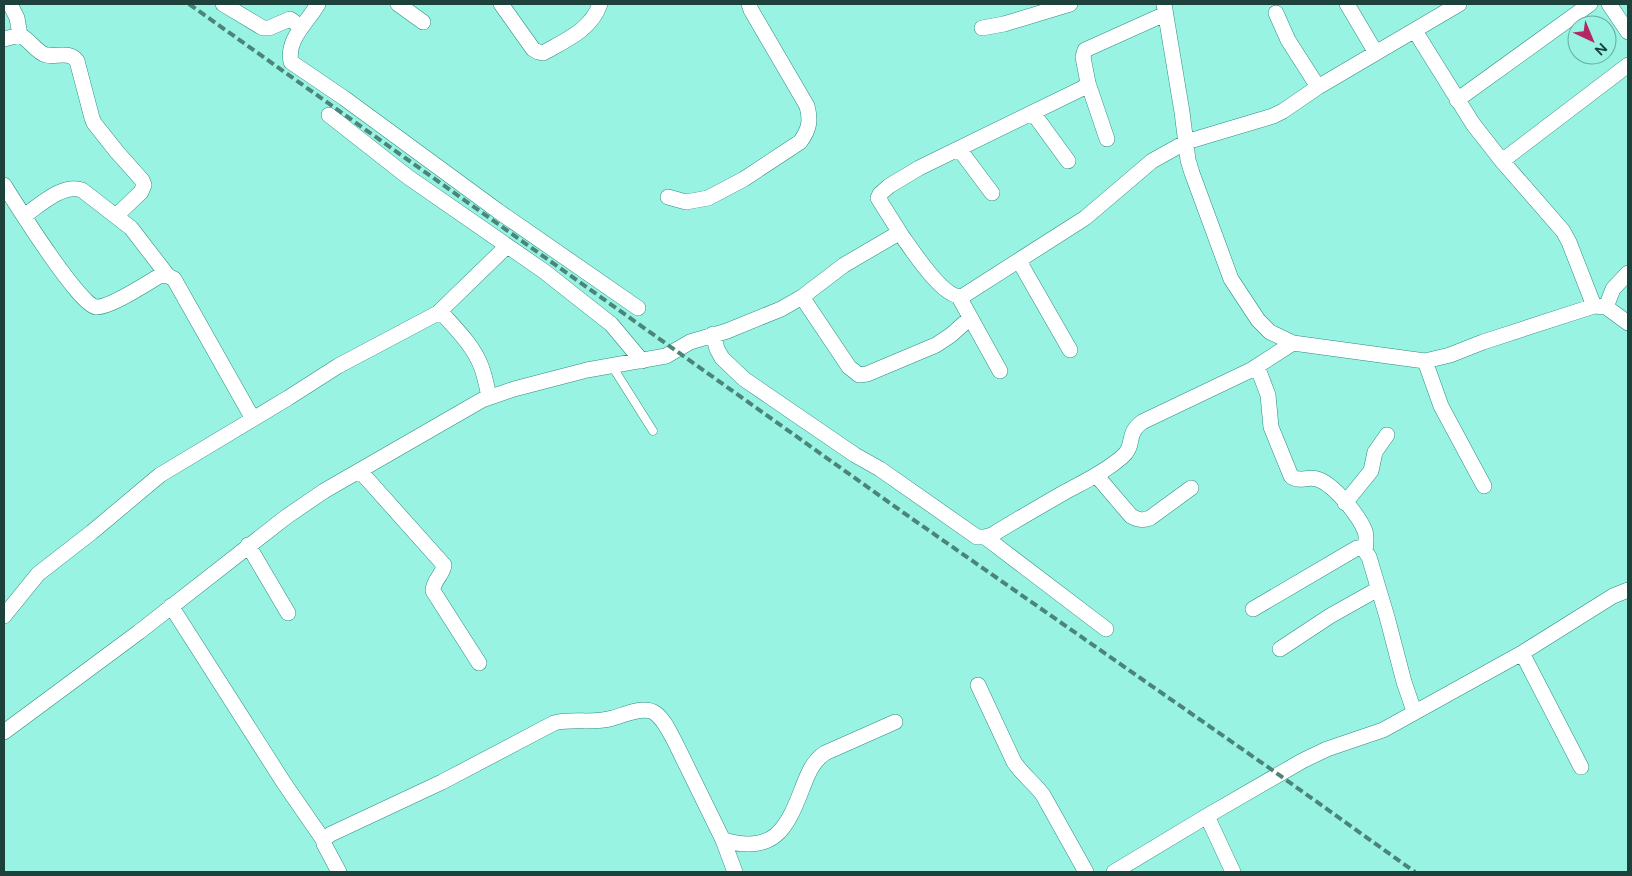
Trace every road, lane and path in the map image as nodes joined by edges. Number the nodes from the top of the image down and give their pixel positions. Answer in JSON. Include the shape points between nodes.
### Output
{"nodes":[{"id":1,"x":10,"y":4,"type":"edge"},
{"id":2,"x":223,"y":4,"type":"edge"},
{"id":3,"x":398,"y":4,"type":"edge"},
{"id":4,"x":501,"y":4,"type":"edge"},
{"id":5,"x":600,"y":4,"type":"edge"},
{"id":6,"x":749,"y":4,"type":"edge"},
{"id":7,"x":1070,"y":4,"type":"edge"},
{"id":8,"x":1347,"y":4,"type":"edge"},
{"id":9,"x":1459,"y":4,"type":"edge"},
{"id":10,"x":1590,"y":4,"type":"edge"},
{"id":11,"x":1609,"y":4,"type":"edge"},
{"id":12,"x":316,"y":7,"type":"edge"},
{"id":13,"x":1164,"y":9,"type":"edge"},
{"id":14,"x":1276,"y":13,"type":"dead end"},
{"id":15,"x":423,"y":22,"type":"dead end"},
{"id":16,"x":303,"y":25,"type":"junction"},
{"id":17,"x":982,"y":28,"type":"dead end"},
{"id":18,"x":1415,"y":31,"type":"junction"},
{"id":19,"x":1628,"y":32,"type":"edge"},
{"id":20,"x":20,"y":35,"type":"junction"},
{"id":21,"x":4,"y":39,"type":"edge"},
{"id":22,"x":1376,"y":53,"type":"junction"},
{"id":23,"x":1628,"y":65,"type":"edge"},
{"id":24,"x":1088,"y":83,"type":"junction"},
{"id":25,"x":1318,"y":88,"type":"junction"},
{"id":26,"x":1457,"y":100,"type":"junction"},
{"id":27,"x":1032,"y":113,"type":"junction"},
{"id":28,"x":329,"y":115,"type":"dead end"},
{"id":29,"x":1107,"y":139,"type":"dead end"},
{"id":30,"x":1186,"y":142,"type":"junction"},
{"id":31,"x":960,"y":149,"type":"junction"},
{"id":32,"x":1068,"y":161,"type":"dead end"},
{"id":33,"x":1502,"y":161,"type":"junction"},
{"id":34,"x":4,"y":185,"type":"edge"},
{"id":35,"x":992,"y":193,"type":"dead end"},
{"id":36,"x":668,"y":197,"type":"dead end"},
{"id":37,"x":24,"y":216,"type":"junction"},
{"id":38,"x":116,"y":216,"type":"junction"},
{"id":39,"x":902,"y":236,"type":"junction"},
{"id":40,"x":507,"y":246,"type":"junction"},
{"id":41,"x":1019,"y":261,"type":"junction"},
{"id":42,"x":1628,"y":272,"type":"edge"},
{"id":43,"x":168,"y":276,"type":"junction"},
{"id":44,"x":802,"y":297,"type":"junction"},
{"id":45,"x":959,"y":297,"type":"junction"},
{"id":46,"x":1600,"y":306,"type":"junction"},
{"id":47,"x":638,"y":308,"type":"dead end"},
{"id":48,"x":440,"y":311,"type":"junction"},
{"id":49,"x":970,"y":318,"type":"junction"},
{"id":50,"x":1628,"y":323,"type":"edge"},
{"id":51,"x":712,"y":334,"type":"junction"},
{"id":52,"x":1293,"y":343,"type":"junction"},
{"id":53,"x":1070,"y":350,"type":"dead end"},
{"id":54,"x":642,"y":361,"type":"junction"},
{"id":55,"x":1425,"y":361,"type":"junction"},
{"id":56,"x":612,"y":366,"type":"junction"},
{"id":57,"x":1257,"y":366,"type":"junction"},
{"id":58,"x":1000,"y":371,"type":"dead end"},
{"id":59,"x":489,"y":397,"type":"junction"},
{"id":60,"x":253,"y":419,"type":"junction"},
{"id":61,"x":654,"y":431,"type":"dead end"},
{"id":62,"x":1387,"y":434,"type":"dead end"},
{"id":63,"x":360,"y":471,"type":"junction"},
{"id":64,"x":1096,"y":475,"type":"junction"},
{"id":65,"x":1484,"y":486,"type":"dead end"},
{"id":66,"x":1191,"y":488,"type":"dead end"},
{"id":67,"x":1346,"y":503,"type":"junction"},
{"id":68,"x":985,"y":537,"type":"junction"},
{"id":69,"x":248,"y":545,"type":"junction"},
{"id":70,"x":1365,"y":551,"type":"junction"},
{"id":71,"x":1378,"y":589,"type":"junction"},
{"id":72,"x":1628,"y":590,"type":"edge"},
{"id":73,"x":171,"y":606,"type":"junction"},
{"id":74,"x":1252,"y":610,"type":"dead end"},
{"id":75,"x":288,"y":613,"type":"dead end"},
{"id":76,"x":4,"y":616,"type":"edge"},
{"id":77,"x":1106,"y":629,"type":"dead end"},
{"id":78,"x":1280,"y":650,"type":"dead end"},
{"id":79,"x":1522,"y":653,"type":"junction"},
{"id":80,"x":479,"y":663,"type":"dead end"},
{"id":81,"x":978,"y":684,"type":"dead end"},
{"id":82,"x":1414,"y":711,"type":"junction"},
{"id":83,"x":895,"y":722,"type":"dead end"},
{"id":84,"x":6,"y":724,"type":"edge"},
{"id":85,"x":1581,"y":767,"type":"dead end"},
{"id":86,"x":1207,"y":816,"type":"junction"},
{"id":87,"x":723,"y":840,"type":"junction"},
{"id":88,"x":324,"y":841,"type":"junction"},
{"id":89,"x":339,"y":872,"type":"edge"},
{"id":90,"x":735,"y":872,"type":"edge"},
{"id":91,"x":1086,"y":872,"type":"edge"},
{"id":92,"x":1114,"y":872,"type":"edge"},
{"id":93,"x":1233,"y":872,"type":"edge"}],
"edges":[{"from":1,"to":20,"type":"street"},
{"from":2,"to":16,"type":"street","via":[[263,28],[290,19]]},
{"from":3,"to":15,"type":"street"},
{"from":4,"to":5,"type":"street","via":[[533,49],[543,53],[589,24]]},
{"from":6,"to":36,"type":"street","via":[[807,106],[810,124],[806,134],[800,142],[744,179],[708,198],[686,202]]},
{"from":7,"to":17,"type":"street"},
{"from":8,"to":22,"type":"street"},
{"from":9,"to":18,"type":"street"},
{"from":10,"to":26,"type":"street"},
{"from":11,"to":19,"type":"street"},
{"from":12,"to":16,"type":"street"},
{"from":13,"to":24,"type":"street","via":[[1086,50],[1083,57]]},
{"from":13,"to":30,"type":"street"},
{"from":14,"to":25,"type":"street","via":[[1288,40]]},
{"from":16,"to":47,"type":"street","via":[[294,39],[290,57],[293,64]]},
{"from":18,"to":22,"type":"street"},
{"from":18,"to":26,"type":"street"},
{"from":20,"to":21,"type":"street"},
{"from":20,"to":38,"type":"street","via":[[45,54],[74,57],[94,123],[142,180],[141,192]]},
{"from":22,"to":25,"type":"street"},
{"from":23,"to":33,"type":"street"},
{"from":24,"to":27,"type":"street","via":[[1084,88]]},
{"from":24,"to":29,"type":"street"},
{"from":25,"to":30,"type":"street","via":[[1273,116]]},
{"from":26,"to":33,"type":"street"},
{"from":27,"to":31,"type":"street"},
{"from":27,"to":32,"type":"street"},
{"from":28,"to":40,"type":"street","via":[[408,177]]},
{"from":30,"to":41,"type":"street","via":[[1152,161],[1095,211]]},
{"from":30,"to":52,"type":"street","via":[[1192,173],[1231,279],[1258,320],[1270,332]]},
{"from":31,"to":35,"type":"street"},
{"from":31,"to":39,"type":"street","via":[[895,182],[880,194],[878,198]]},
{"from":33,"to":46,"type":"street","via":[[1563,231]]},
{"from":34,"to":37,"type":"street"},
{"from":37,"to":38,"type":"street","via":[[62,190],[75,187]]},
{"from":37,"to":43,"type":"street","via":[[65,276],[92,306],[105,306],[162,275]]},
{"from":38,"to":43,"type":"street","via":[[138,236]]},
{"from":39,"to":44,"type":"street","via":[[894,236],[861,254]]},
{"from":39,"to":45,"type":"street","via":[[936,280],[952,295]]},
{"from":40,"to":48,"type":"street"},
{"from":40,"to":54,"type":"street","via":[[611,324]]},
{"from":41,"to":45,"type":"street"},
{"from":41,"to":53,"type":"street"},
{"from":42,"to":46,"type":"street"},
{"from":43,"to":60,"type":"street","via":[[178,285]]},
{"from":44,"to":49,"type":"street","via":[[849,367],[859,375],[936,345]]},
{"from":44,"to":51,"type":"street","via":[[762,318]]},
{"from":45,"to":49,"type":"street"},
{"from":46,"to":50,"type":"street"},
{"from":46,"to":55,"type":"street"},
{"from":48,"to":59,"type":"street","via":[[470,345],[482,367]]},
{"from":48,"to":60,"type":"street","via":[[338,366]]},
{"from":49,"to":58,"type":"street"},
{"from":51,"to":54,"type":"street","via":[[666,356]]},
{"from":51,"to":68,"type":"street","via":[[722,358],[744,379],[971,533]]},
{"from":52,"to":55,"type":"street"},
{"from":52,"to":57,"type":"street"},
{"from":54,"to":56,"type":"street"},
{"from":55,"to":65,"type":"street","via":[[1441,406]]},
{"from":56,"to":59,"type":"street"},
{"from":56,"to":61,"type":"lane"},
{"from":57,"to":64,"type":"street","via":[[1142,422],[1131,434],[1131,444],[1124,456]]},
{"from":57,"to":67,"type":"street","via":[[1268,395],[1271,426],[1291,476],[1298,480],[1316,478]]},
{"from":59,"to":63,"type":"street"},
{"from":60,"to":76,"type":"street","via":[[178,462],[141,490],[38,574]]},
{"from":62,"to":67,"type":"street","via":[[1375,452],[1371,472]]},
{"from":63,"to":69,"type":"street","via":[[324,491]]},
{"from":63,"to":80,"type":"street","via":[[444,564],[433,591]]},
{"from":64,"to":66,"type":"street","via":[[1138,520],[1150,518]]},
{"from":64,"to":68,"type":"street"},
{"from":67,"to":70,"type":"street","via":[[1366,533]]},
{"from":68,"to":77,"type":"street"},
{"from":69,"to":73,"type":"street"},
{"from":69,"to":75,"type":"street"},
{"from":70,"to":71,"type":"street"},
{"from":70,"to":74,"type":"street","via":[[1356,548]]},
{"from":71,"to":78,"type":"street"},
{"from":71,"to":82,"type":"street"},
{"from":72,"to":79,"type":"street","via":[[1613,596]]},
{"from":73,"to":84,"type":"street"},
{"from":73,"to":88,"type":"street"},
{"from":79,"to":82,"type":"street"},
{"from":79,"to":85,"type":"street"},
{"from":81,"to":91,"type":"street","via":[[1014,762],[1043,795]]},
{"from":82,"to":86,"type":"street","via":[[1383,730],[1327,749]]},
{"from":83,"to":87,"type":"street","via":[[817,759],[784,828],[773,838],[750,845]]},
{"from":86,"to":92,"type":"street"},
{"from":86,"to":93,"type":"street"},
{"from":87,"to":88,"type":"street","via":[[669,731],[655,713],[646,711],[598,722],[554,723],[436,785],[330,834]]},
{"from":87,"to":90,"type":"street"},
{"from":88,"to":89,"type":"street"}]}
